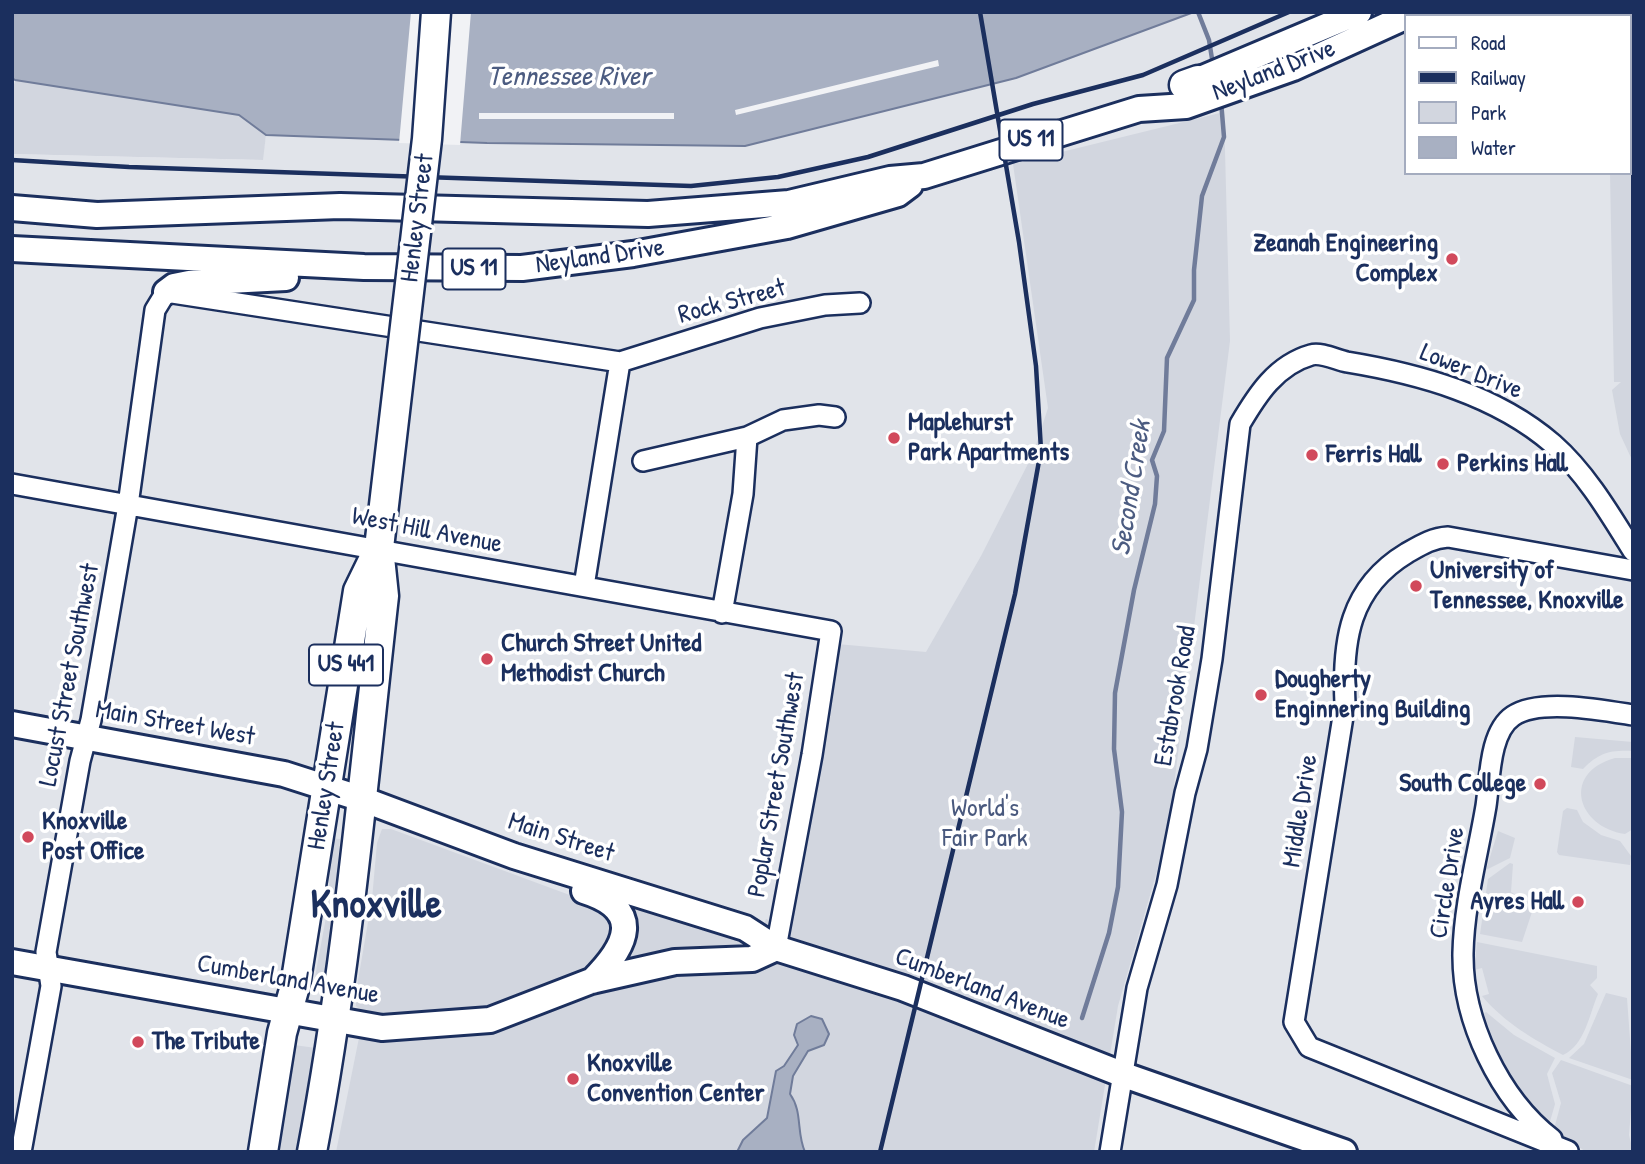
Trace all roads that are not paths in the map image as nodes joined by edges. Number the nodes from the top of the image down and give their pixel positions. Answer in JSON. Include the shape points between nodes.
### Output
{"nodes":[{"id":1,"x":436,"y":12,"type":"edge"},
{"id":2,"x":1359,"y":12,"type":"edge"},
{"id":3,"x":1404,"y":17,"type":"edge"},
{"id":4,"x":1250,"y":72,"type":"junction"},
{"id":5,"x":924,"y":176,"type":"junction"},
{"id":6,"x":12,"y":190,"type":"edge"},
{"id":7,"x":12,"y":208,"type":"edge"},
{"id":8,"x":97,"y":215,"type":"junction"},
{"id":9,"x":12,"y":249,"type":"edge"},
{"id":10,"x":496,"y":269,"type":"junction"},
{"id":11,"x":166,"y":292,"type":"junction"},
{"id":12,"x":860,"y":303,"type":"dead end"},
{"id":13,"x":1313,"y":354,"type":"joint"},
{"id":14,"x":620,"y":362,"type":"junction"},
{"id":15,"x":835,"y":416,"type":"dead end"},
{"id":16,"x":747,"y":437,"type":"junction"},
{"id":17,"x":643,"y":461,"type":"dead end"},
{"id":18,"x":12,"y":484,"type":"edge"},
{"id":19,"x":128,"y":505,"type":"junction"},
{"id":20,"x":380,"y":535,"type":"junction"},
{"id":21,"x":1633,"y":551,"type":"edge"},
{"id":22,"x":1633,"y":570,"type":"edge"},
{"id":23,"x":584,"y":586,"type":"junction"},
{"id":24,"x":722,"y":613,"type":"junction"},
{"id":25,"x":831,"y":631,"type":"joint"},
{"id":26,"x":1633,"y":715,"type":"edge"},
{"id":27,"x":12,"y":724,"type":"edge"},
{"id":28,"x":85,"y":738,"type":"junction"},
{"id":29,"x":327,"y":786,"type":"junction"},
{"id":30,"x":362,"y":799,"type":"junction"},
{"id":31,"x":514,"y":856,"type":"junction"},
{"id":32,"x":776,"y":948,"type":"junction"},
{"id":33,"x":12,"y":962,"type":"edge"},
{"id":34,"x":47,"y":968,"type":"junction"},
{"id":35,"x":591,"y":981,"type":"junction"},
{"id":36,"x":288,"y":1011,"type":"junction"},
{"id":37,"x":335,"y":1021,"type":"junction"},
{"id":38,"x":1124,"y":1075,"type":"junction"},
{"id":39,"x":1569,"y":1151,"type":"edge"},
{"id":40,"x":21,"y":1152,"type":"edge"},
{"id":41,"x":263,"y":1152,"type":"edge"},
{"id":42,"x":312,"y":1152,"type":"edge"},
{"id":43,"x":1110,"y":1152,"type":"edge"},
{"id":44,"x":1344,"y":1152,"type":"edge"}],
"edges":[{"from":1,"to":20,"type":"highway","name":"Henley Street","number":"US 441","bridge":true,"via":[[427,139]]},
{"from":2,"to":4,"type":"main road","name":"Neyland Drive","number":"US 11"},
{"from":3,"to":4,"type":"main road","name":"Neyland Drive","number":"US 11"},
{"from":4,"to":5,"type":"main road","name":"Neyland Drive","number":"US 11"},
{"from":5,"to":8,"type":"main road","name":"Neyland Drive","number":"US 11","via":[[890,179],[789,203],[648,214],[340,206]]},
{"from":5,"to":10,"type":"main road","name":"Neyland Drive","number":"US 11","via":[[898,194],[787,226],[633,254]]},
{"from":6,"to":8,"type":"main road","via":[[41,201],[69,202]]},
{"from":7,"to":8,"type":"main road","name":"Neyland Drive","number":"US 11"},
{"from":9,"to":10,"type":"main road","name":"Neyland Drive","number":"US 11"},
{"from":10,"to":11,"type":"main road","via":[[441,281],[271,278],[189,283]]},
{"from":11,"to":14,"type":"street"},
{"from":11,"to":19,"type":"street","name":"Locust Street Southwest","via":[[155,310]]},
{"from":12,"to":14,"type":"street","name":"Rock Street","via":[[760,318]]},
{"from":13,"to":21,"type":"street","name":"Lower Drive","via":[[1400,371],[1488,402],[1524,422],[1554,445],[1587,482]]},
{"from":13,"to":38,"type":"street","name":"Estabrook Road","via":[[1281,370],[1259,393],[1240,424],[1197,749],[1167,885],[1137,988]]},
{"from":14,"to":23,"type":"street"},
{"from":15,"to":16,"type":"street","via":[[783,420]]},
{"from":16,"to":17,"type":"street"},
{"from":16,"to":24,"type":"street","via":[[743,494]]},
{"from":18,"to":19,"type":"street","name":"West Hill Avenue"},
{"from":19,"to":20,"type":"street","name":"West Hill Avenue"},
{"from":19,"to":28,"type":"street","name":"Locust Street Southwest"},
{"from":20,"to":23,"type":"street","name":"West Hill Avenue"},
{"from":20,"to":29,"type":"highway","name":"Henley Street","number":"US 441","via":[[358,591]]},
{"from":20,"to":30,"type":"highway","name":"Henley Street","via":[[384,596]]},
{"from":22,"to":39,"type":"street","name":"Middle Drive","via":[[1448,537],[1431,540],[1394,561],[1368,587],[1347,635],[1345,704],[1294,1023],[1309,1048]]},
{"from":23,"to":24,"type":"street","name":"West Hill Avenue"},
{"from":24,"to":25,"type":"street","name":"West Hill Avenue"},
{"from":25,"to":32,"type":"street","name":"Poplar Street Southwest"},
{"from":26,"to":39,"type":"street","name":"Circle Drive","via":[[1540,706],[1505,723],[1494,757],[1464,936],[1468,993],[1494,1068],[1526,1115]]},
{"from":27,"to":28,"type":"main road","name":"Main Street West"},
{"from":28,"to":29,"type":"main road","name":"Main Street West"},
{"from":28,"to":34,"type":"street","name":"Locust Street Southwest","via":[[46,952]]},
{"from":29,"to":30,"type":"main road","name":"Main Street"},
{"from":29,"to":36,"type":"highway","name":"Henley Street","number":"US 441"},
{"from":30,"to":31,"type":"main road","name":"Main Street"},
{"from":30,"to":37,"type":"highway","name":"Henley Street"},
{"from":31,"to":32,"type":"main road","name":"Main Street","via":[[745,928]]},
{"from":31,"to":35,"type":"main road","name":"Cumberland Avenue","via":[[540,874],[616,905],[624,921],[622,944]]},
{"from":32,"to":35,"type":"main road","name":"Cumberland Avenue","via":[[752,959],[675,962]]},
{"from":32,"to":38,"type":"main road","name":"Cumberland Avenue","via":[[903,988]]},
{"from":33,"to":34,"type":"main road","name":"Cumberland Avenue"},
{"from":34,"to":36,"type":"main road","name":"Cumberland Avenue"},
{"from":34,"to":40,"type":"street","name":"Locust Street Southwest","via":[[51,985]]},
{"from":35,"to":37,"type":"main road","name":"Cumberland Avenue","via":[[490,1020],[382,1028]]},
{"from":36,"to":37,"type":"main road","name":"Cumberland Avenue"},
{"from":36,"to":41,"type":"highway","name":"Henley Street","number":"US 441"},
{"from":37,"to":42,"type":"highway","name":"Henley Street"},
{"from":38,"to":43,"type":"street","name":"Estabrook Road"},
{"from":38,"to":44,"type":"main road","name":"Cumberland Avenue"}]}
